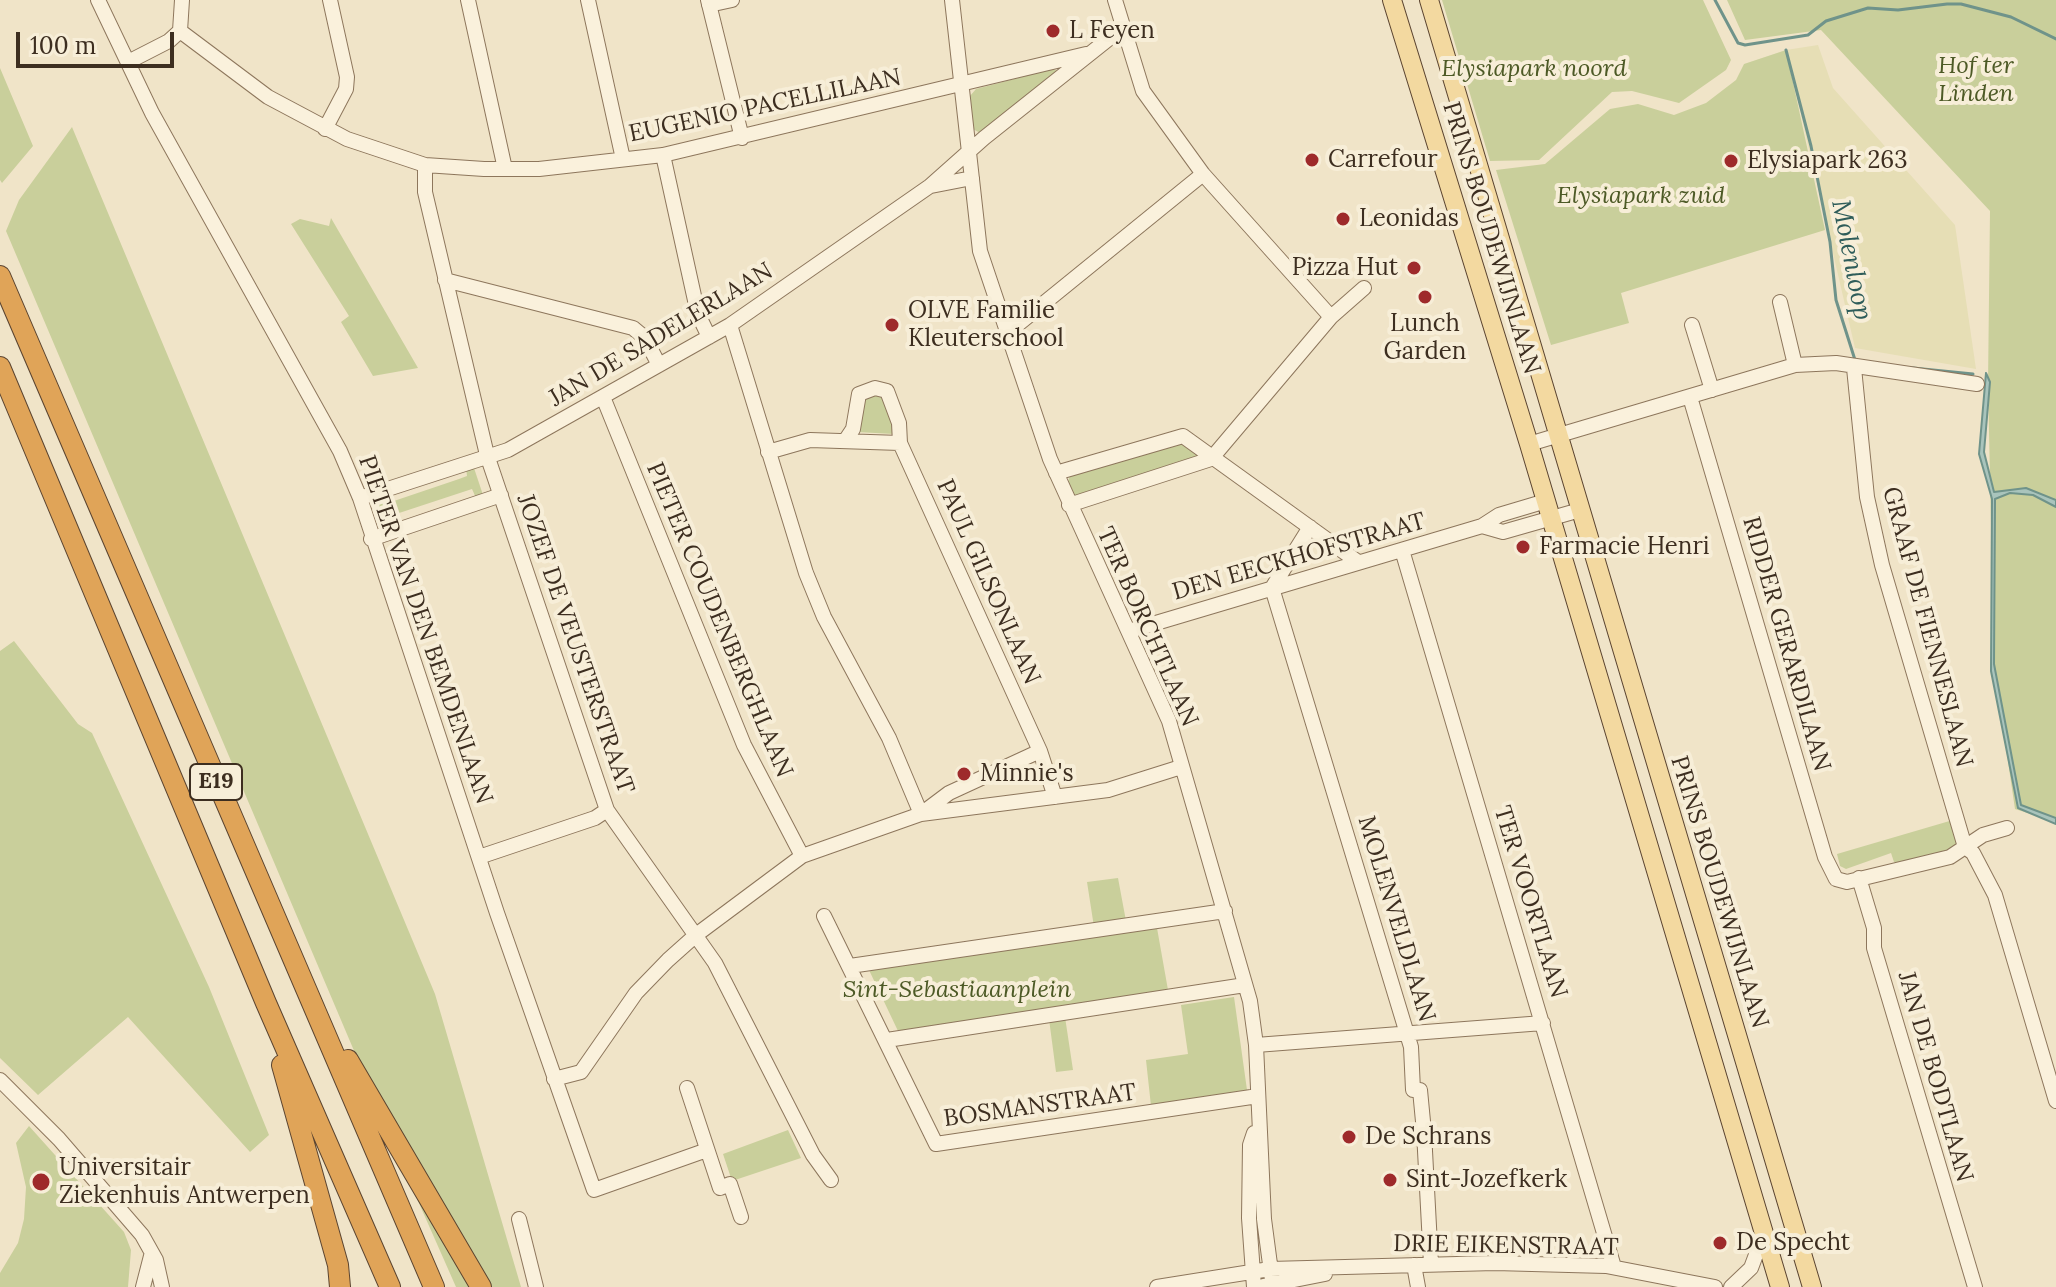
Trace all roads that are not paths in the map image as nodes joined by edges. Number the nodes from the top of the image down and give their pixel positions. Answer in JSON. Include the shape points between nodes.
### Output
{"nodes":[{"id":1,"x":98,"y":0,"type":"edge"},
{"id":2,"x":182,"y":0,"type":"edge"},
{"id":3,"x":330,"y":0,"type":"edge"},
{"id":4,"x":468,"y":0,"type":"edge"},
{"id":5,"x":588,"y":0,"type":"edge"},
{"id":6,"x":732,"y":0,"type":"edge"},
{"id":7,"x":952,"y":0,"type":"edge"},
{"id":8,"x":1115,"y":0,"type":"edge"},
{"id":9,"x":1392,"y":0,"type":"edge"},
{"id":10,"x":1429,"y":0,"type":"edge"},
{"id":11,"x":709,"y":2,"type":"edge"},
{"id":12,"x":1121,"y":29,"type":"junction"},
{"id":13,"x":180,"y":31,"type":"junction"},
{"id":14,"x":1086,"y":54,"type":"junction"},
{"id":15,"x":128,"y":62,"type":"junction"},
{"id":16,"x":963,"y":85,"type":"junction"},
{"id":17,"x":325,"y":129,"type":"junction"},
{"id":18,"x":742,"y":138,"type":"junction"},
{"id":19,"x":969,"y":153,"type":"junction"},
{"id":20,"x":663,"y":155,"type":"junction"},
{"id":21,"x":623,"y":159,"type":"junction"},
{"id":22,"x":425,"y":165,"type":"junction"},
{"id":23,"x":505,"y":169,"type":"junction"},
{"id":24,"x":1203,"y":174,"type":"junction"},
{"id":25,"x":972,"y":178,"type":"junction"},
{"id":26,"x":930,"y":186,"type":"junction"},
{"id":27,"x":0,"y":276,"type":"edge"},
{"id":28,"x":445,"y":280,"type":"junction"},
{"id":29,"x":1364,"y":288,"type":"dead end"},
{"id":30,"x":1780,"y":302,"type":"dead end"},
{"id":31,"x":1331,"y":317,"type":"junction"},
{"id":32,"x":730,"y":325,"type":"junction"},
{"id":33,"x":1692,"y":325,"type":"dead end"},
{"id":34,"x":1006,"y":334,"type":"junction"},
{"id":35,"x":709,"y":337,"type":"junction"},
{"id":36,"x":659,"y":365,"type":"junction"},
{"id":37,"x":1795,"y":365,"type":"junction"},
{"id":38,"x":0,"y":367,"type":"edge"},
{"id":39,"x":1854,"y":368,"type":"junction"},
{"id":40,"x":1977,"y":384,"type":"dead end"},
{"id":41,"x":1712,"y":390,"type":"junction"},
{"id":42,"x":603,"y":397,"type":"junction"},
{"id":43,"x":1690,"y":397,"type":"junction"},
{"id":44,"x":1559,"y":434,"type":"junction"},
{"id":45,"x":845,"y":441,"type":"junction"},
{"id":46,"x":900,"y":443,"type":"junction"},
{"id":47,"x":1529,"y":444,"type":"junction"},
{"id":48,"x":768,"y":452,"type":"junction"},
{"id":49,"x":487,"y":455,"type":"junction"},
{"id":50,"x":1211,"y":459,"type":"junction"},
{"id":51,"x":1056,"y":473,"type":"junction"},
{"id":52,"x":501,"y":495,"type":"junction"},
{"id":53,"x":360,"y":498,"type":"junction"},
{"id":54,"x":1069,"y":505,"type":"junction"},
{"id":55,"x":1580,"y":510,"type":"junction"},
{"id":56,"x":1547,"y":514,"type":"junction"},
{"id":57,"x":1310,"y":527,"type":"junction"},
{"id":58,"x":371,"y":539,"type":"junction"},
{"id":59,"x":1402,"y":550,"type":"junction"},
{"id":60,"x":1358,"y":562,"type":"junction"},
{"id":61,"x":1272,"y":588,"type":"junction"},
{"id":62,"x":1129,"y":631,"type":"junction"},
{"id":63,"x":1040,"y":751,"type":"junction"},
{"id":64,"x":1181,"y":767,"type":"junction"},
{"id":65,"x":1055,"y":797,"type":"junction"},
{"id":66,"x":607,"y":810,"type":"junction"},
{"id":67,"x":921,"y":814,"type":"junction"},
{"id":68,"x":2007,"y":828,"type":"dead end"},
{"id":69,"x":1965,"y":847,"type":"junction"},
{"id":70,"x":802,"y":856,"type":"junction"},
{"id":71,"x":479,"y":857,"type":"junction"},
{"id":72,"x":1859,"y":878,"type":"junction"},
{"id":73,"x":1225,"y":911,"type":"junction"},
{"id":74,"x":824,"y":916,"type":"dead end"},
{"id":75,"x":696,"y":935,"type":"junction"},
{"id":76,"x":850,"y":966,"type":"junction"},
{"id":77,"x":1245,"y":985,"type":"junction"},
{"id":78,"x":266,"y":1003,"type":"junction"},
{"id":79,"x":1543,"y":1023,"type":"junction"},
{"id":80,"x":323,"y":1026,"type":"junction"},
{"id":81,"x":1408,"y":1034,"type":"junction"},
{"id":82,"x":887,"y":1040,"type":"junction"},
{"id":83,"x":1256,"y":1045,"type":"junction"},
{"id":84,"x":554,"y":1079,"type":"junction"},
{"id":85,"x":0,"y":1080,"type":"edge"},
{"id":86,"x":687,"y":1088,"type":"dead end"},
{"id":87,"x":1258,"y":1096,"type":"junction"},
{"id":88,"x":2056,"y":1101,"type":"edge"},
{"id":89,"x":1257,"y":1125,"type":"junction"},
{"id":90,"x":707,"y":1150,"type":"junction"},
{"id":91,"x":831,"y":1180,"type":"dead end"},
{"id":92,"x":741,"y":1217,"type":"dead end"},
{"id":93,"x":519,"y":1219,"type":"dead end"},
{"id":94,"x":1799,"y":1244,"type":"junction"},
{"id":95,"x":1766,"y":1245,"type":"junction"},
{"id":96,"x":151,"y":1256,"type":"junction"},
{"id":97,"x":1431,"y":1264,"type":"junction"},
{"id":98,"x":1414,"y":1265,"type":"junction"},
{"id":99,"x":1614,"y":1267,"type":"junction"},
{"id":100,"x":1251,"y":1271,"type":"junction"},
{"id":101,"x":1272,"y":1280,"type":"edge"},
{"id":102,"x":389,"y":1284,"type":"edge"},
{"id":103,"x":163,"y":1286,"type":"edge"},
{"id":104,"x":143,"y":1287,"type":"edge"},
{"id":105,"x":340,"y":1287,"type":"edge"},
{"id":106,"x":434,"y":1287,"type":"edge"},
{"id":107,"x":481,"y":1287,"type":"edge"},
{"id":108,"x":536,"y":1287,"type":"edge"},
{"id":109,"x":1157,"y":1287,"type":"edge"},
{"id":110,"x":1253,"y":1287,"type":"edge"},
{"id":111,"x":1418,"y":1287,"type":"edge"},
{"id":112,"x":1715,"y":1287,"type":"edge"},
{"id":113,"x":1731,"y":1287,"type":"edge"},
{"id":114,"x":1780,"y":1287,"type":"edge"},
{"id":115,"x":1812,"y":1287,"type":"edge"},
{"id":116,"x":1975,"y":1287,"type":"edge"}],
"edges":[{"from":1,"to":15,"type":"street","name":"PIETER VAN DEN BEMDENLAAN"},
{"from":2,"to":13,"type":"street"},
{"from":3,"to":17,"type":"street","via":[[347,77]]},
{"from":4,"to":23,"type":"street"},
{"from":5,"to":21,"type":"street"},
{"from":6,"to":11,"type":"street"},
{"from":7,"to":16,"type":"street","name":"TER BORCHTLAAN"},
{"from":8,"to":12,"type":"street"},
{"from":9,"to":47,"type":"main road","name":"PRINS BOUDEWIJNLAAN"},
{"from":10,"to":44,"type":"main road","name":"PRINS BOUDEWIJNLAAN"},
{"from":11,"to":18,"type":"street"},
{"from":12,"to":14,"type":"street","name":"JAN DE SADELERLAAN"},
{"from":12,"to":24,"type":"street","via":[[1143,91]]},
{"from":13,"to":15,"type":"street"},
{"from":13,"to":17,"type":"street","name":"EUGENIO PACELLILAAN","via":[[268,97]]},
{"from":14,"to":16,"type":"street","name":"EUGENIO PACELLILAAN"},
{"from":14,"to":19,"type":"street","name":"JAN DE SADELERLAAN"},
{"from":15,"to":53,"type":"street","name":"PIETER VAN DEN BEMDENLAAN","via":[[340,451]]},
{"from":16,"to":18,"type":"street","name":"EUGENIO PACELLILAAN"},
{"from":16,"to":19,"type":"street","name":"TER BORCHTLAAN"},
{"from":17,"to":22,"type":"street","name":"EUGENIO PACELLILAAN"},
{"from":18,"to":20,"type":"street","name":"EUGENIO PACELLILAAN"},
{"from":19,"to":25,"type":"street","name":"TER BORCHTLAAN"},
{"from":19,"to":26,"type":"street","name":"JAN DE SADELERLAAN"},
{"from":20,"to":21,"type":"street","name":"EUGENIO PACELLILAAN"},
{"from":20,"to":35,"type":"street","via":[[698,314]]},
{"from":21,"to":23,"type":"street","name":"EUGENIO PACELLILAAN"},
{"from":22,"to":23,"type":"street","name":"EUGENIO PACELLILAAN"},
{"from":22,"to":28,"type":"street","name":"JOZEF DE VEUSTERSTRAAT","via":[[425,192]]},
{"from":24,"to":31,"type":"street"},
{"from":24,"to":34,"type":"street"},
{"from":25,"to":26,"type":"street","name":"JAN DE SADELERLAAN"},
{"from":25,"to":34,"type":"street","name":"TER BORCHTLAAN","via":[[980,251]]},
{"from":26,"to":32,"type":"street","name":"JAN DE SADELERLAAN"},
{"from":27,"to":80,"type":"highway","number":"E19"},
{"from":28,"to":36,"type":"street","via":[[633,328],[645,338]]},
{"from":28,"to":49,"type":"street","name":"JOZEF DE VEUSTERSTRAAT"},
{"from":29,"to":31,"type":"street"},
{"from":30,"to":37,"type":"street"},
{"from":31,"to":50,"type":"street"},
{"from":32,"to":35,"type":"street","name":"JAN DE SADELERLAAN"},
{"from":32,"to":48,"type":"street"},
{"from":33,"to":41,"type":"street"},
{"from":34,"to":51,"type":"street","name":"TER BORCHTLAAN"},
{"from":35,"to":36,"type":"street","name":"JAN DE SADELERLAAN"},
{"from":36,"to":42,"type":"street","name":"JAN DE SADELERLAAN"},
{"from":37,"to":39,"type":"street","via":[[1836,363]]},
{"from":37,"to":41,"type":"street"},
{"from":38,"to":78,"type":"highway","number":"E19"},
{"from":39,"to":40,"type":"street"},
{"from":39,"to":69,"type":"street","name":"GRAAF DE FIENNESLAAN","via":[[1863,471],[1882,565]]},
{"from":41,"to":43,"type":"street"},
{"from":42,"to":49,"type":"street","name":"JAN DE SADELERLAAN","via":[[508,450]]},
{"from":42,"to":70,"type":"street","name":"PIETER COUDENBERGHLAAN","via":[[744,745]]},
{"from":43,"to":44,"type":"street"},
{"from":43,"to":72,"type":"street","name":"RIDDER GERARDILAAN","via":[[1825,857],[1836,879]]},
{"from":44,"to":47,"type":"street"},
{"from":44,"to":55,"type":"main road","name":"PRINS BOUDEWIJNLAAN"},
{"from":45,"to":46,"type":"street"},
{"from":45,"to":46,"type":"street","name":"PAUL GILSONLAAN","via":[[853,429],[859,394],[881,388],[899,423]]},
{"from":45,"to":48,"type":"street","via":[[810,440]]},
{"from":46,"to":63,"type":"street","name":"PAUL GILSONLAAN"},
{"from":47,"to":56,"type":"main road","name":"PRINS BOUDEWIJNLAAN"},
{"from":48,"to":67,"type":"street","via":[[824,617],[889,738]]},
{"from":49,"to":52,"type":"street","name":"JOZEF DE VEUSTERSTRAAT"},
{"from":49,"to":53,"type":"street","name":"JAN DE SADELERLAAN"},
{"from":50,"to":51,"type":"street","via":[[1177,435]]},
{"from":50,"to":54,"type":"street"},
{"from":50,"to":57,"type":"street"},
{"from":51,"to":54,"type":"street","name":"TER BORCHTLAAN"},
{"from":52,"to":58,"type":"street"},
{"from":52,"to":66,"type":"street","name":"JOZEF DE VEUSTERSTRAAT"},
{"from":53,"to":58,"type":"street","name":"PIETER VAN DEN BEMDENLAAN"},
{"from":54,"to":62,"type":"street","name":"TER BORCHTLAAN"},
{"from":55,"to":56,"type":"street"},
{"from":55,"to":94,"type":"main road","name":"PRINS BOUDEWIJNLAAN"},
{"from":56,"to":59,"type":"street","name":"DEN EECKHOFSTRAAT","via":[[1499,515],[1482,526]]},
{"from":56,"to":95,"type":"main road","name":"PRINS BOUDEWIJNLAAN"},
{"from":57,"to":60,"type":"street"},
{"from":57,"to":61,"type":"street"},
{"from":58,"to":71,"type":"street","name":"PIETER VAN DEN BEMDENLAAN"},
{"from":59,"to":60,"type":"street","name":"DEN EECKHOFSTRAAT"},
{"from":59,"to":79,"type":"street","name":"TER VOORTLAAN"},
{"from":60,"to":61,"type":"street","name":"DEN EECKHOFSTRAAT"},
{"from":61,"to":62,"type":"street","name":"DEN EECKHOFSTRAAT"},
{"from":61,"to":81,"type":"street","name":"MOLENVELDLAAN"},
{"from":62,"to":64,"type":"street","name":"TER BORCHTLAAN","via":[[1169,721]]},
{"from":63,"to":65,"type":"street","name":"PAUL GILSONLAAN"},
{"from":63,"to":67,"type":"street","via":[[949,793]]},
{"from":64,"to":65,"type":"street","via":[[1108,790]]},
{"from":64,"to":73,"type":"street","name":"TER BORCHTLAAN"},
{"from":65,"to":67,"type":"street"},
{"from":66,"to":71,"type":"street"},
{"from":66,"to":75,"type":"street","name":"JOZEF DE VEUSTERSTRAAT"},
{"from":67,"to":70,"type":"street"},
{"from":68,"to":69,"type":"street"},
{"from":69,"to":72,"type":"street","via":[[1950,857]]},
{"from":69,"to":88,"type":"street","name":"GRAAF DE FIENNESLAAN","via":[[1995,895]]},
{"from":70,"to":75,"type":"street"},
{"from":71,"to":84,"type":"street","name":"PIETER VAN DEN BEMDENLAAN"},
{"from":72,"to":116,"type":"street","name":"JAN DE BODTLAAN","via":[[1874,928],[1874,948]]},
{"from":73,"to":76,"type":"street"},
{"from":73,"to":77,"type":"street","name":"TER BORCHTLAAN"},
{"from":74,"to":76,"type":"street","name":"BOSMANSTRAAT"},
{"from":75,"to":84,"type":"street","via":[[636,993],[581,1072]]},
{"from":75,"to":91,"type":"street","name":"JOZEF DE VEUSTERSTRAAT"},
{"from":76,"to":82,"type":"street","name":"BOSMANSTRAAT"},
{"from":77,"to":82,"type":"street"},
{"from":77,"to":83,"type":"street","name":"TER BORCHTLAAN"},
{"from":78,"to":102,"type":"highway","number":"E19"},
{"from":78,"to":105,"type":"highway"},
{"from":79,"to":81,"type":"street"},
{"from":79,"to":99,"type":"street","name":"TER VOORTLAAN"},
{"from":80,"to":106,"type":"highway","number":"E19"},
{"from":80,"to":107,"type":"highway","via":[[377,1106]]},
{"from":81,"to":83,"type":"street"},
{"from":81,"to":97,"type":"street","name":"MOLENVELDLAAN","via":[[1413,1090],[1420,1090]]},
{"from":82,"to":87,"type":"street","name":"BOSMANSTRAAT","via":[[936,1144]]},
{"from":83,"to":87,"type":"street","name":"TER BORCHTLAAN"},
{"from":84,"to":90,"type":"street","name":"PIETER VAN DEN BEMDENLAAN","via":[[594,1190]]},
{"from":85,"to":96,"type":"street","via":[[134,1225]]},
{"from":86,"to":90,"type":"street"},
{"from":87,"to":89,"type":"street","name":"TER BORCHTLAAN"},
{"from":89,"to":100,"type":"street","name":"TER BORCHTLAAN","via":[[1250,1145]]},
{"from":89,"to":101,"type":"street","name":"TER BORCHTLAAN"},
{"from":90,"to":92,"type":"street","via":[[720,1188],[730,1184]]},
{"from":93,"to":108,"type":"street"},
{"from":94,"to":95,"type":"main road","via":[[1790,1259]]},
{"from":94,"to":115,"type":"main road","name":"PRINS BOUDEWIJNLAAN"},
{"from":95,"to":113,"type":"street"},
{"from":95,"to":114,"type":"main road","name":"PRINS BOUDEWIJNLAAN"},
{"from":96,"to":103,"type":"street"},
{"from":96,"to":104,"type":"street"},
{"from":97,"to":98,"type":"street","name":"DRIE EIKENSTRAAT"},
{"from":97,"to":99,"type":"street","name":"DRIE EIKENSTRAAT"},
{"from":98,"to":101,"type":"street","name":"DRIE EIKENSTRAAT","via":[[1343,1268]]},
{"from":98,"to":111,"type":"street"},
{"from":99,"to":112,"type":"street","name":"DRIE EIKENSTRAAT"},
{"from":100,"to":101,"type":"street","name":"DRIE EIKENSTRAAT"},
{"from":100,"to":109,"type":"street","name":"DRIE EIKENSTRAAT"},
{"from":100,"to":110,"type":"street","name":"TER BORCHTLAAN"},
{"from":101,"to":110,"type":"street","name":"DRIE EIKENSTRAAT"}]}
